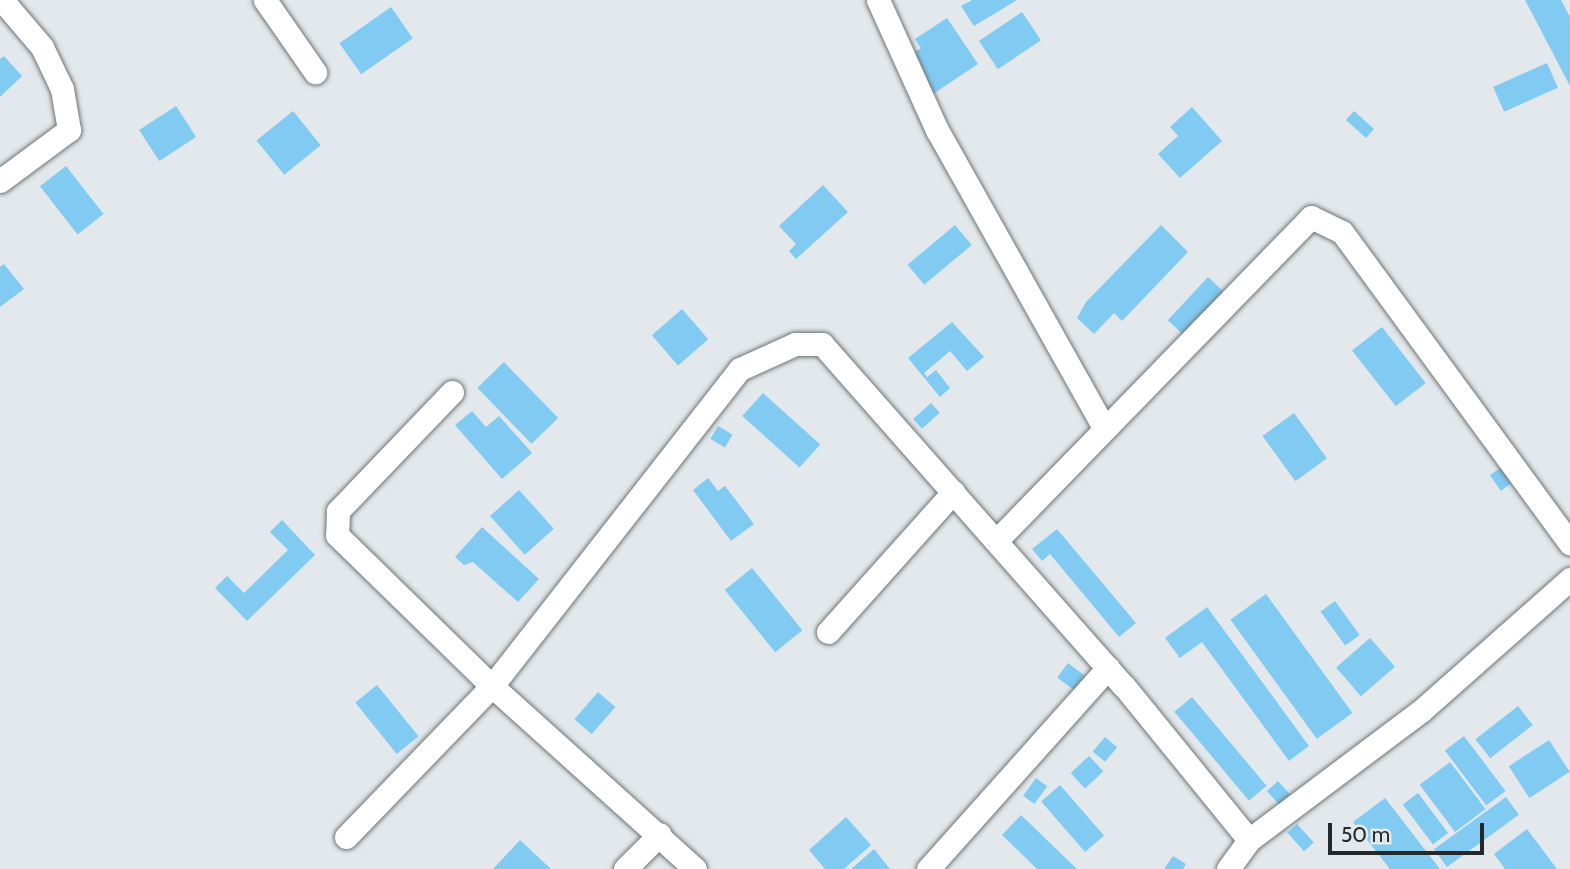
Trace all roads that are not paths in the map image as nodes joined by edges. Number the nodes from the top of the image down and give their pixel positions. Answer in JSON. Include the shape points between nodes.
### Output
{"nodes":[{"id":1,"x":2,"y":0,"type":"edge"},
{"id":2,"x":265,"y":0,"type":"edge"},
{"id":3,"x":878,"y":0,"type":"edge"},
{"id":4,"x":315,"y":72,"type":"dead end"},
{"id":5,"x":0,"y":181,"type":"edge"},
{"id":6,"x":452,"y":392,"type":"dead end"},
{"id":7,"x":1104,"y":428,"type":"junction"},
{"id":8,"x":953,"y":492,"type":"junction"},
{"id":9,"x":996,"y":541,"type":"junction"},
{"id":10,"x":1570,"y":543,"type":"edge"},
{"id":11,"x":1570,"y":579,"type":"edge"},
{"id":12,"x":828,"y":632,"type":"dead end"},
{"id":13,"x":1108,"y":668,"type":"junction"},
{"id":14,"x":492,"y":685,"type":"junction"},
{"id":15,"x":660,"y":834,"type":"junction"},
{"id":16,"x":346,"y":837,"type":"dead end"},
{"id":17,"x":1249,"y":840,"type":"junction"},
{"id":18,"x":625,"y":869,"type":"edge"},
{"id":19,"x":695,"y":869,"type":"edge"},
{"id":20,"x":928,"y":869,"type":"edge"},
{"id":21,"x":1228,"y":869,"type":"edge"}],
"edges":[{"from":1,"to":5,"type":"street","via":[[42,47],[62,89],[69,130]]},
{"from":2,"to":4,"type":"street"},
{"from":3,"to":7,"type":"street","via":[[937,130]]},
{"from":6,"to":14,"type":"street","via":[[338,511],[337,535]]},
{"from":7,"to":9,"type":"street"},
{"from":7,"to":10,"type":"street","via":[[1311,216],[1342,232]]},
{"from":8,"to":9,"type":"street"},
{"from":8,"to":12,"type":"street"},
{"from":8,"to":14,"type":"street","via":[[822,344],[795,345],[740,369]]},
{"from":9,"to":13,"type":"street"},
{"from":11,"to":17,"type":"street","via":[[1422,710]]},
{"from":13,"to":17,"type":"street"},
{"from":13,"to":20,"type":"street"},
{"from":14,"to":15,"type":"street"},
{"from":14,"to":16,"type":"street"},
{"from":15,"to":18,"type":"street"},
{"from":15,"to":19,"type":"street"},
{"from":17,"to":21,"type":"street"}]}
